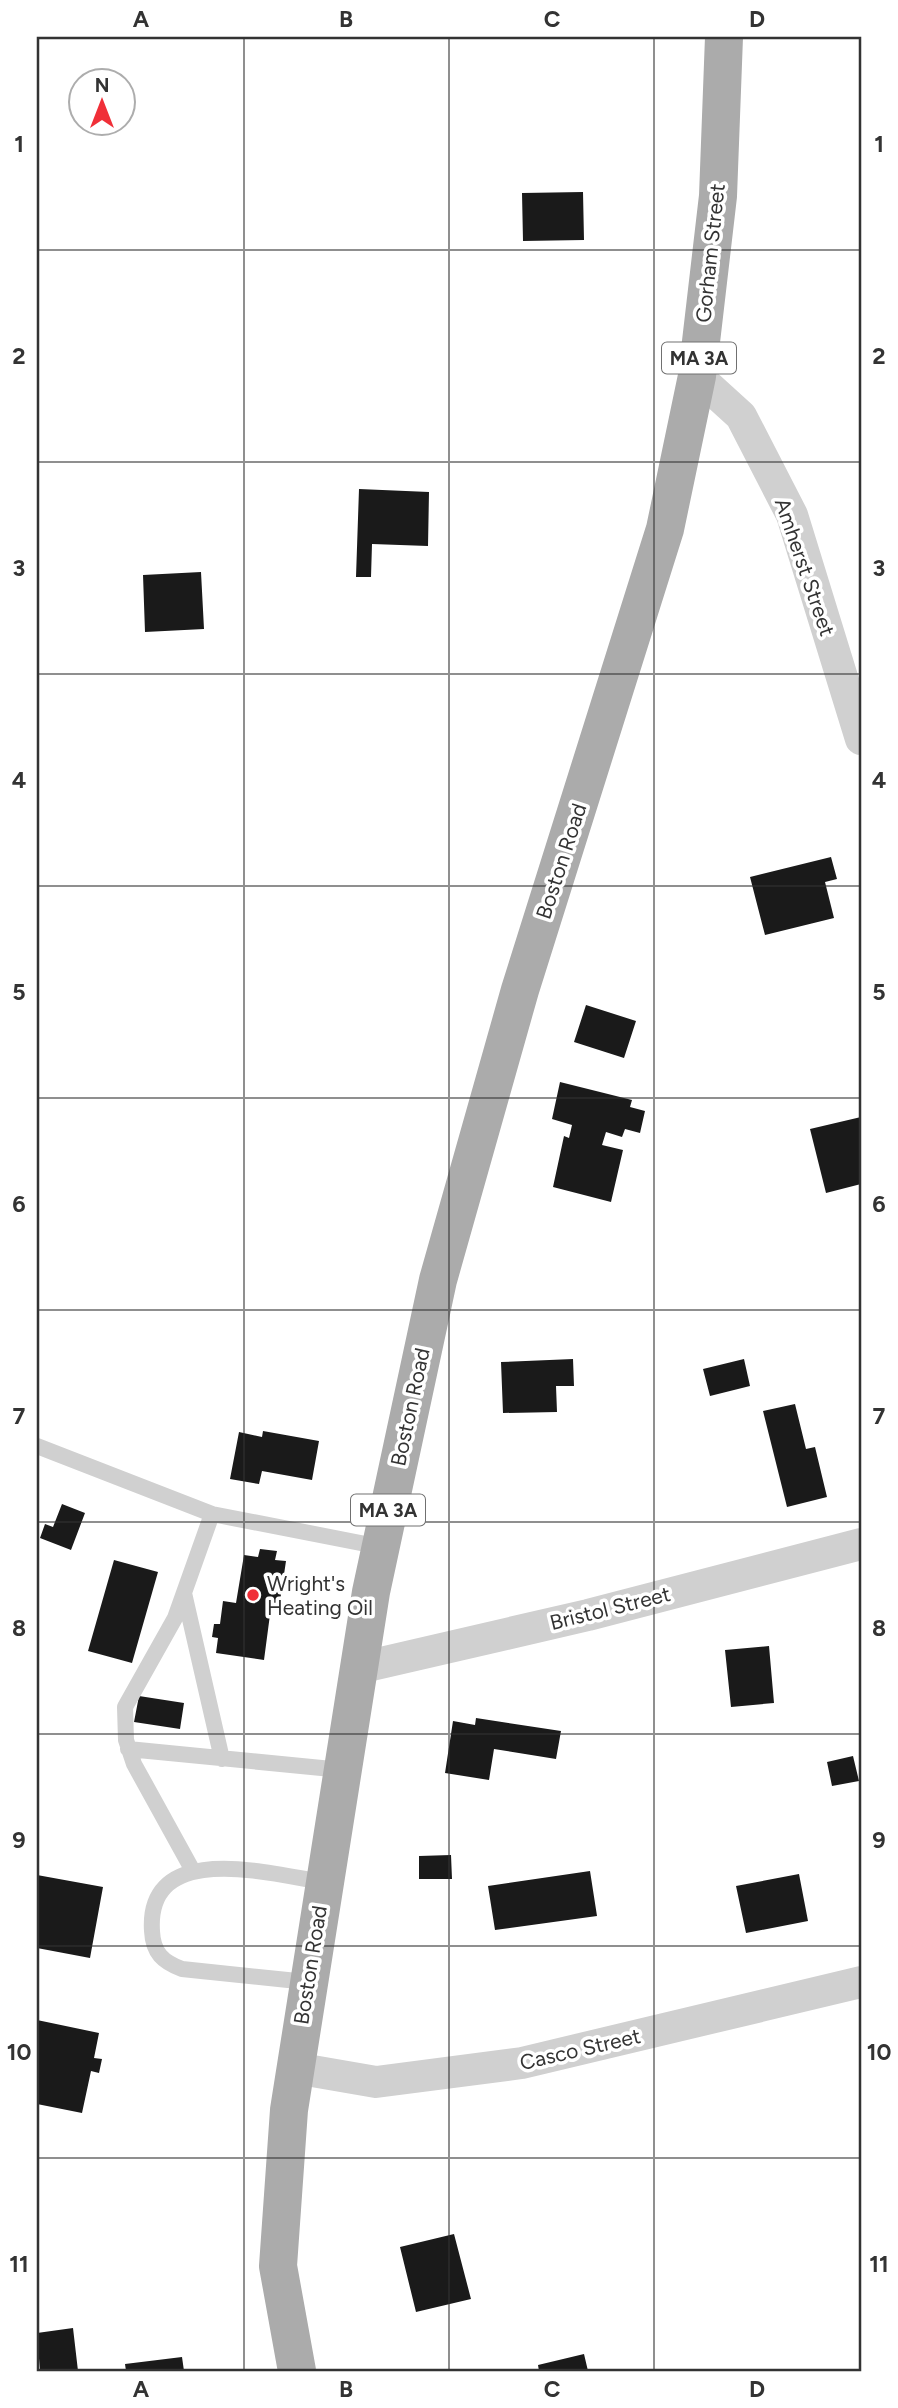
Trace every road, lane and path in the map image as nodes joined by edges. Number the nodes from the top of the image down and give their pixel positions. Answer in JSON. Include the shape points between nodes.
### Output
{"nodes":[{"id":1,"x":724,"y":37,"type":"edge"},
{"id":2,"x":697,"y":376,"type":"junction"},
{"id":3,"x":621,"y":670,"type":"joint"},
{"id":4,"x":861,"y":739,"type":"edge"},
{"id":5,"x":37,"y":1446,"type":"edge"},
{"id":6,"x":212,"y":1514,"type":"junction"},
{"id":7,"x":861,"y":1544,"type":"edge"},
{"id":8,"x":381,"y":1547,"type":"junction"},
{"id":9,"x":184,"y":1593,"type":"junction"},
{"id":10,"x":359,"y":1668,"type":"junction"},
{"id":11,"x":128,"y":1749,"type":"junction"},
{"id":12,"x":222,"y":1759,"type":"junction"},
{"id":13,"x":342,"y":1770,"type":"junction"},
{"id":14,"x":193,"y":1871,"type":"junction"},
{"id":15,"x":323,"y":1882,"type":"junction"},
{"id":16,"x":307,"y":1982,"type":"junction"},
{"id":17,"x":861,"y":1982,"type":"edge"},
{"id":18,"x":295,"y":2068,"type":"junction"},
{"id":19,"x":297,"y":2371,"type":"edge"}],
"edges":[{"from":1,"to":2,"type":"main road","name":"Gorham Street","number":"MA 3A","via":[[718,196]]},
{"from":2,"to":3,"type":"main road","name":"Gorham Street","number":"MA 3A","via":[[665,529]]},
{"from":2,"to":4,"type":"street","name":"Amherst Street","via":[[741,416],[792,515]]},
{"from":3,"to":8,"type":"main road","name":"Boston Road","number":"MA 3A","via":[[520,990],[438,1280]]},
{"from":5,"to":6,"type":"lane"},
{"from":6,"to":8,"type":"lane"},
{"from":6,"to":9,"type":"lane"},
{"from":7,"to":10,"type":"street","name":"Bristol Street","via":[[589,1615]]},
{"from":8,"to":10,"type":"main road","name":"Boston Road","number":"MA 3A"},
{"from":9,"to":11,"type":"lane","via":[[175,1618],[130,1694],[124,1720]]},
{"from":9,"to":12,"type":"lane"},
{"from":10,"to":13,"type":"main road","name":"Boston Road","number":"MA 3A"},
{"from":11,"to":12,"type":"lane"},
{"from":11,"to":14,"type":"lane"},
{"from":12,"to":13,"type":"lane"},
{"from":13,"to":15,"type":"main road","name":"Boston Road","number":"MA 3A"},
{"from":14,"to":15,"type":"lane","via":[[228,1868]]},
{"from":14,"to":16,"type":"lane","via":[[172,1881],[155,1904],[152,1934],[164,1962],[221,1975]]},
{"from":15,"to":16,"type":"main road","name":"Boston Road","number":"MA 3A"},
{"from":16,"to":18,"type":"main road","name":"Boston Road","number":"MA 3A"},
{"from":17,"to":18,"type":"street","name":"Casco Street","via":[[522,2063],[376,2082]]},
{"from":18,"to":19,"type":"main road","name":"Boston Road","number":"MA 3A","via":[[278,2266]]}]}
